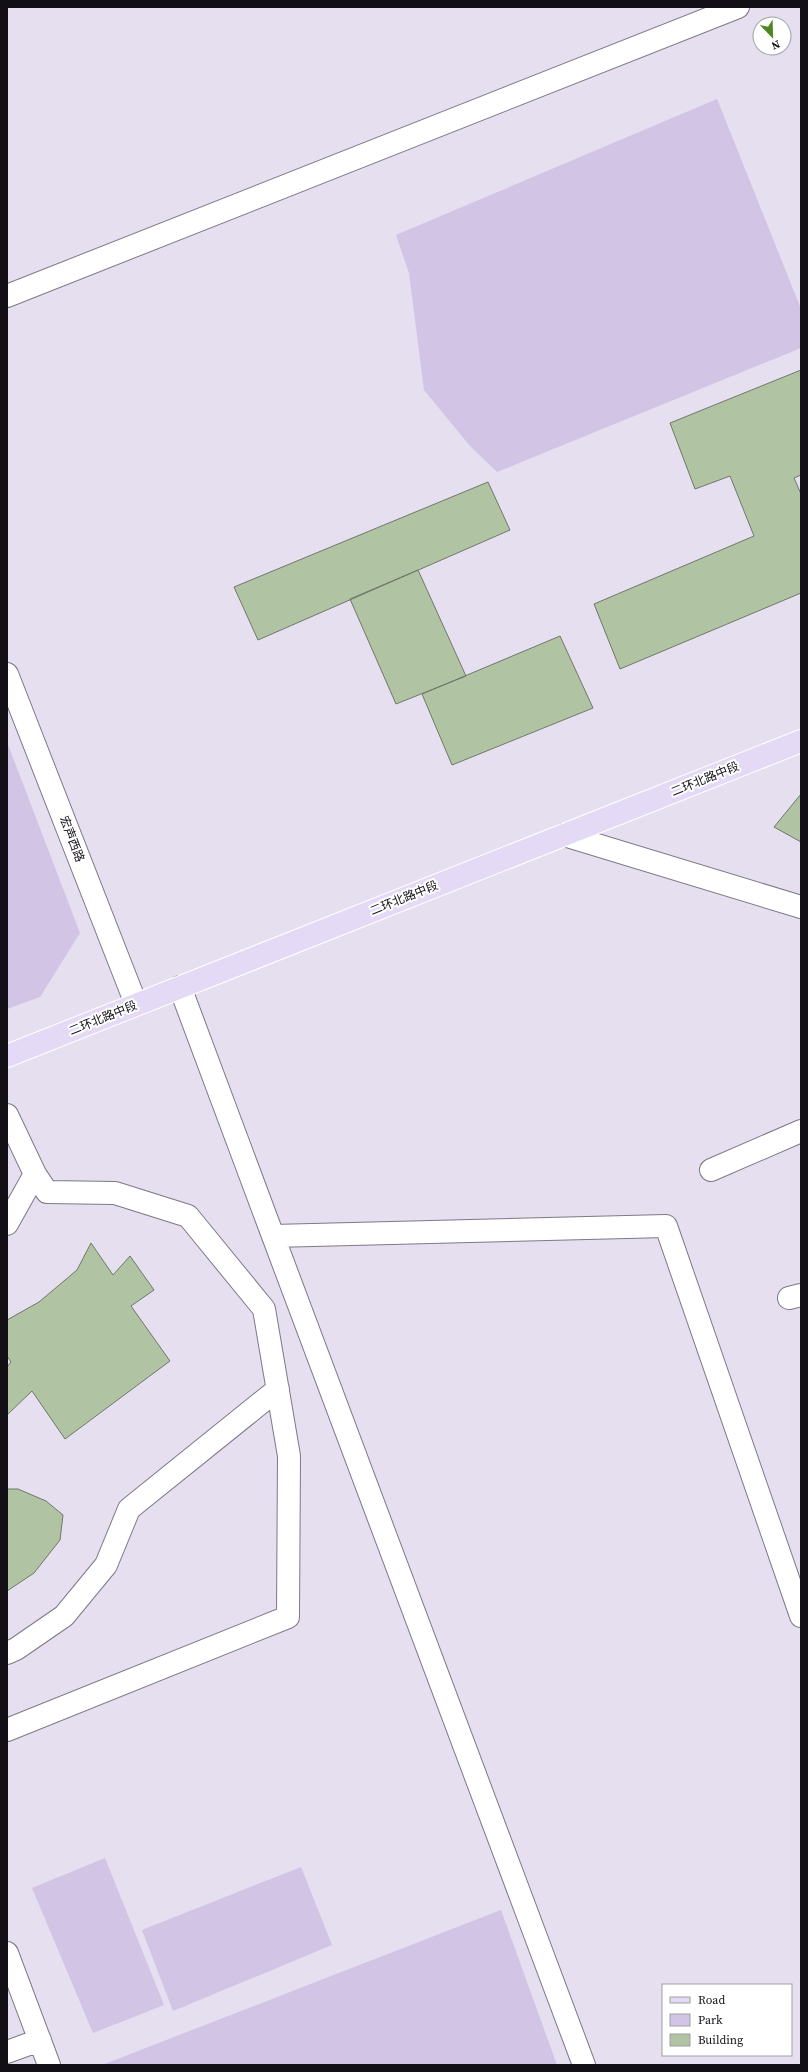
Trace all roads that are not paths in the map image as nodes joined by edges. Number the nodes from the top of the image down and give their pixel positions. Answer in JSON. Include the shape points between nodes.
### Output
{"nodes":[{"id":1,"x":738,"y":7,"type":"edge"},
{"id":2,"x":7,"y":296,"type":"edge"},
{"id":3,"x":7,"y":674,"type":"edge"},
{"id":4,"x":801,"y":741,"type":"edge"},
{"id":5,"x":564,"y":835,"type":"junction"},
{"id":6,"x":801,"y":908,"type":"edge"},
{"id":7,"x":180,"y":988,"type":"junction"},
{"id":8,"x":136,"y":1004,"type":"junction"},
{"id":9,"x":7,"y":1056,"type":"edge"},
{"id":10,"x":7,"y":1115,"type":"edge"},
{"id":11,"x":801,"y":1131,"type":"edge"},
{"id":12,"x":711,"y":1170,"type":"dead end"},
{"id":13,"x":35,"y":1174,"type":"junction"},
{"id":14,"x":7,"y":1224,"type":"edge"},
{"id":15,"x":273,"y":1236,"type":"junction"},
{"id":16,"x":278,"y":1389,"type":"junction"},
{"id":17,"x":801,"y":1616,"type":"edge"},
{"id":18,"x":7,"y":1653,"type":"edge"},
{"id":19,"x":7,"y":1730,"type":"edge"},
{"id":20,"x":7,"y":1953,"type":"edge"},
{"id":21,"x":40,"y":2040,"type":"junction"},
{"id":22,"x":7,"y":2052,"type":"edge"},
{"id":23,"x":49,"y":2065,"type":"edge"},
{"id":24,"x":584,"y":2065,"type":"edge"}],
"edges":[{"from":1,"to":2,"type":"street"},
{"from":3,"to":8,"type":"street","name":"宏声西路"},
{"from":4,"to":5,"type":"main road","name":"二环北路中段"},
{"from":5,"to":6,"type":"street"},
{"from":5,"to":7,"type":"main road","name":"二环北路中段"},
{"from":7,"to":8,"type":"main road","name":"二环北路中段"},
{"from":7,"to":15,"type":"street"},
{"from":8,"to":9,"type":"main road","name":"二环北路中段"},
{"from":10,"to":13,"type":"street"},
{"from":11,"to":12,"type":"street"},
{"from":13,"to":14,"type":"street"},
{"from":13,"to":16,"type":"street","via":[[47,1192],[115,1193],[188,1216],[264,1309]]},
{"from":15,"to":17,"type":"street","via":[[666,1226]]},
{"from":15,"to":24,"type":"street"},
{"from":16,"to":18,"type":"street","via":[[129,1509],[106,1565],[64,1616]]},
{"from":16,"to":19,"type":"street","via":[[289,1456],[288,1617]]},
{"from":20,"to":21,"type":"street"},
{"from":21,"to":22,"type":"street"},
{"from":21,"to":23,"type":"street"}]}
